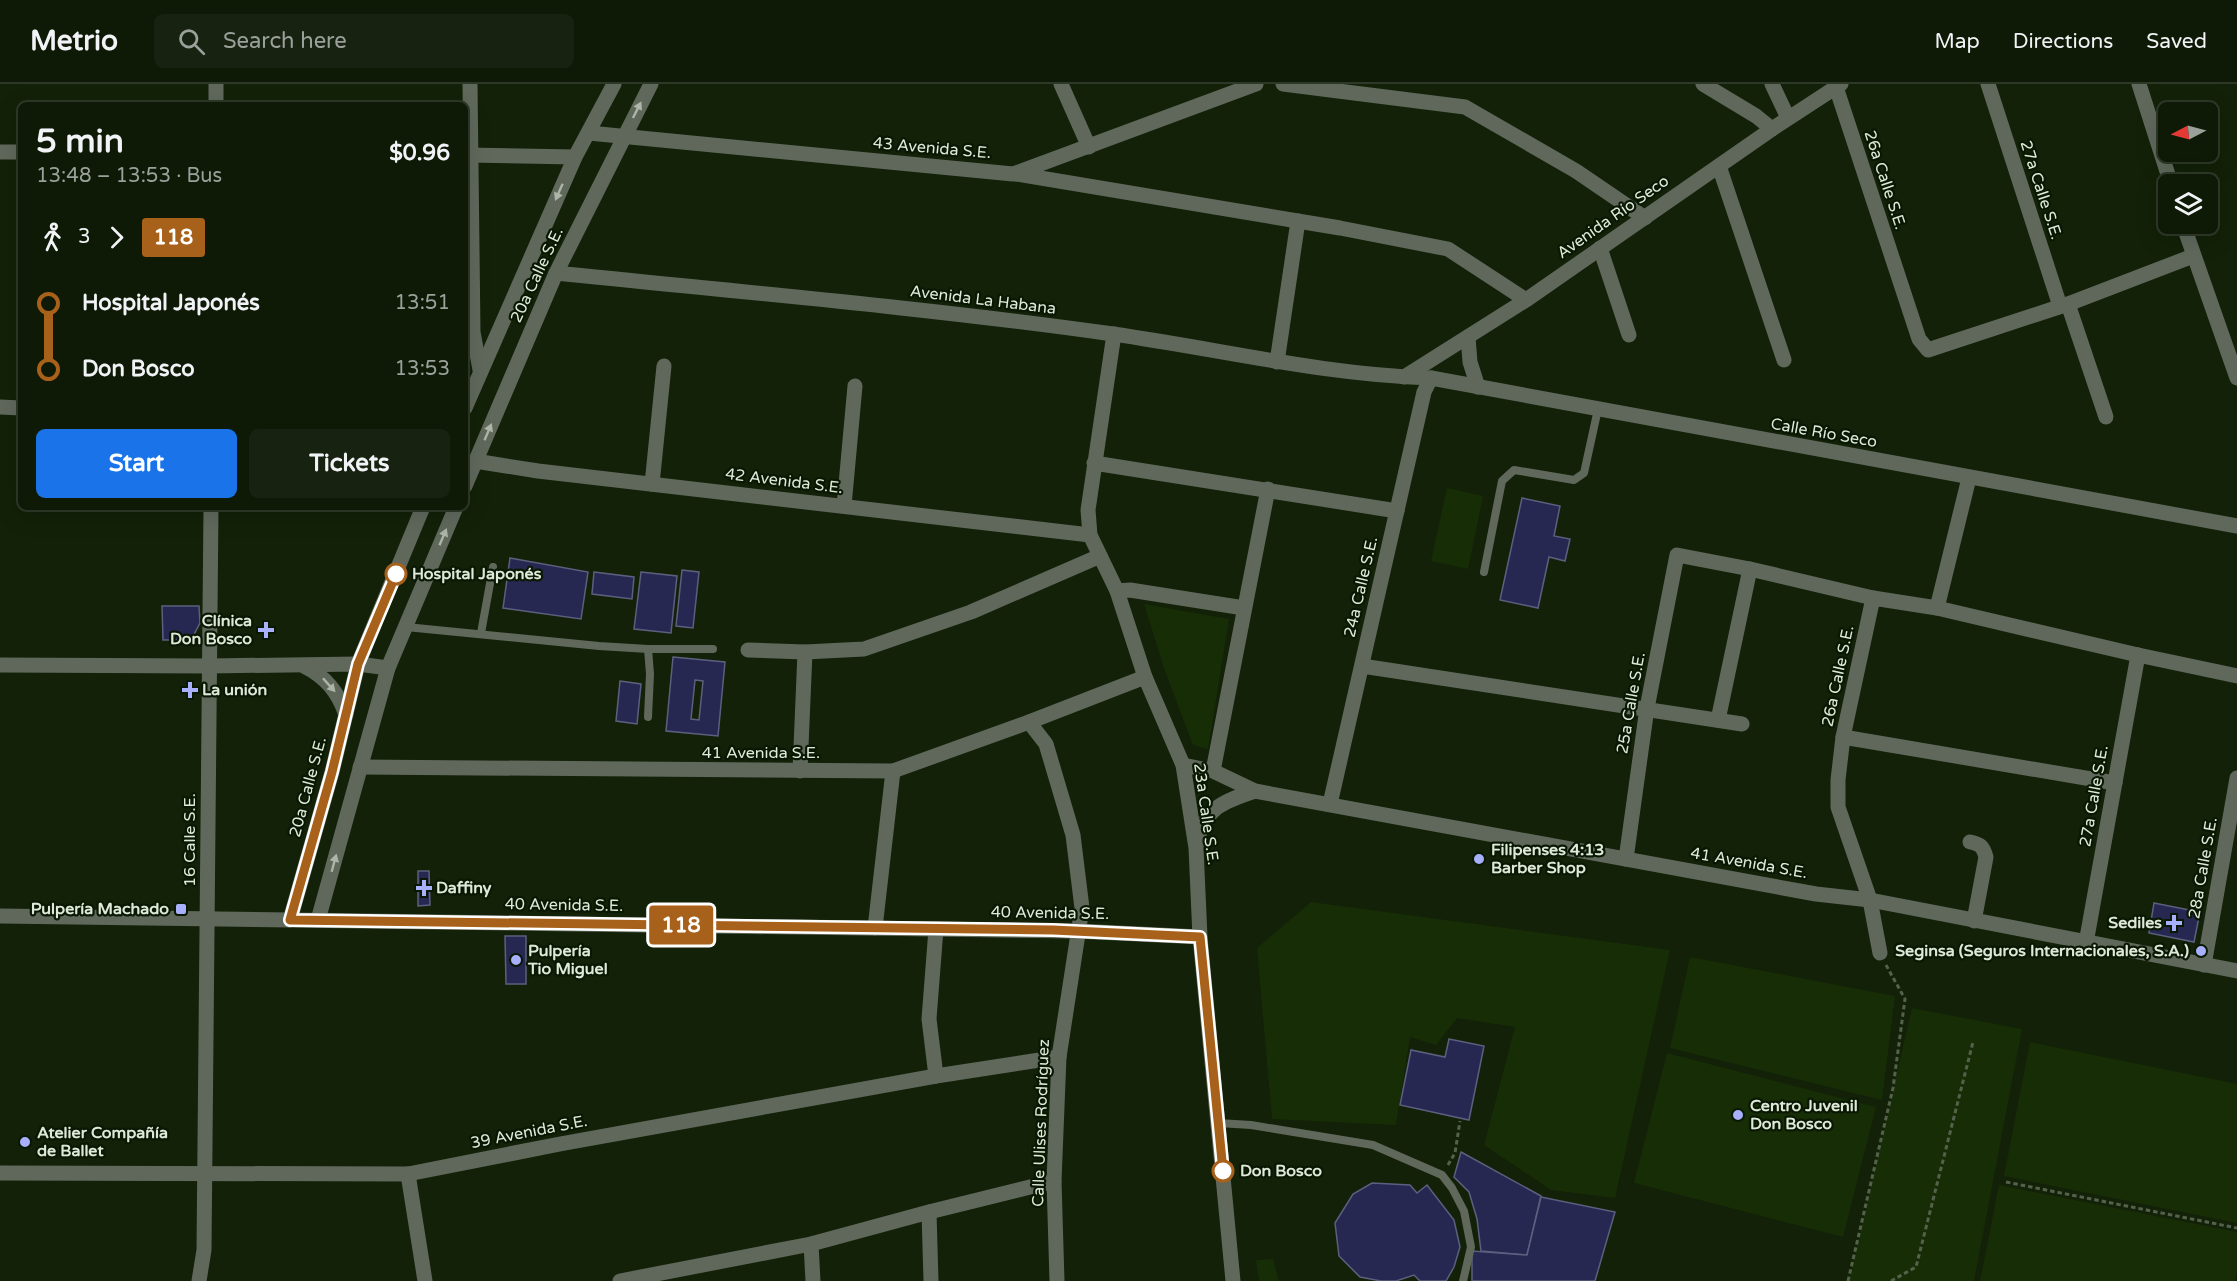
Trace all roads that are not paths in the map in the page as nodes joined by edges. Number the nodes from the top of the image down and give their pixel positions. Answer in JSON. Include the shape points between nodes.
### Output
{"nodes":[{"id":1,"x":216,"y":84,"type":"edge"},
{"id":2,"x":470,"y":84,"type":"edge"},
{"id":3,"x":614,"y":84,"type":"edge"},
{"id":4,"x":651,"y":84,"type":"edge"},
{"id":5,"x":1061,"y":84,"type":"edge"},
{"id":6,"x":1256,"y":84,"type":"edge"},
{"id":7,"x":1283,"y":84,"type":"edge"},
{"id":8,"x":1703,"y":84,"type":"edge"},
{"id":9,"x":1772,"y":84,"type":"edge"},
{"id":10,"x":1988,"y":84,"type":"edge"},
{"id":11,"x":2139,"y":84,"type":"edge"},
{"id":12,"x":1838,"y":86,"type":"edge"},
{"id":13,"x":1223,"y":90,"type":"edge"},
{"id":14,"x":216,"y":102,"type":"edge"},
{"id":15,"x":1788,"y":118,"type":"junction"},
{"id":16,"x":1772,"y":129,"type":"junction"},
{"id":17,"x":589,"y":133,"type":"junction"},
{"id":18,"x":623,"y":137,"type":"junction"},
{"id":19,"x":1089,"y":147,"type":"junction"},
{"id":20,"x":0,"y":152,"type":"edge"},
{"id":21,"x":18,"y":153,"type":"edge"},
{"id":22,"x":468,"y":155,"type":"edge"},
{"id":23,"x":575,"y":157,"type":"junction"},
{"id":24,"x":1719,"y":166,"type":"junction"},
{"id":25,"x":1013,"y":174,"type":"junction"},
{"id":26,"x":2168,"y":174,"type":"edge"},
{"id":27,"x":1645,"y":218,"type":"junction"},
{"id":28,"x":1298,"y":221,"type":"junction"},
{"id":29,"x":2186,"y":234,"type":"edge"},
{"id":30,"x":1600,"y":248,"type":"junction"},
{"id":31,"x":2193,"y":256,"type":"junction"},
{"id":32,"x":555,"y":273,"type":"junction"},
{"id":33,"x":1527,"y":300,"type":"junction"},
{"id":34,"x":2064,"y":305,"type":"junction"},
{"id":35,"x":1114,"y":334,"type":"junction"},
{"id":36,"x":1629,"y":335,"type":"dead end"},
{"id":37,"x":1468,"y":337,"type":"junction"},
{"id":38,"x":1784,"y":360,"type":"dead end"},
{"id":39,"x":1277,"y":362,"type":"junction"},
{"id":40,"x":664,"y":366,"type":"dead end"},
{"id":41,"x":480,"y":370,"type":"junction"},
{"id":42,"x":1404,"y":377,"type":"junction"},
{"id":43,"x":1431,"y":378,"type":"junction"},
{"id":44,"x":2237,"y":378,"type":"edge"},
{"id":45,"x":855,"y":386,"type":"dead end"},
{"id":46,"x":1478,"y":387,"type":"junction"},
{"id":47,"x":468,"y":400,"type":"edge"},
{"id":48,"x":0,"y":407,"type":"edge"},
{"id":49,"x":18,"y":408,"type":"edge"},
{"id":50,"x":1598,"y":409,"type":"junction"},
{"id":51,"x":2106,"y":417,"type":"dead end"},
{"id":52,"x":475,"y":461,"type":"junction"},
{"id":53,"x":1094,"y":463,"type":"junction"},
{"id":54,"x":468,"y":478,"type":"edge"},
{"id":55,"x":1969,"y":478,"type":"junction"},
{"id":56,"x":652,"y":484,"type":"junction"},
{"id":57,"x":1268,"y":489,"type":"junction"},
{"id":58,"x":844,"y":506,"type":"junction"},
{"id":59,"x":211,"y":510,"type":"edge"},
{"id":60,"x":422,"y":510,"type":"edge"},
{"id":61,"x":455,"y":510,"type":"edge"},
{"id":62,"x":1397,"y":511,"type":"junction"},
{"id":63,"x":2237,"y":526,"type":"edge"},
{"id":64,"x":1090,"y":534,"type":"junction"},
{"id":65,"x":1100,"y":556,"type":"junction"},
{"id":66,"x":494,"y":567,"type":"dead end"},
{"id":67,"x":1750,"y":568,"type":"junction"},
{"id":68,"x":1484,"y":572,"type":"dead end"},
{"id":69,"x":1117,"y":591,"type":"junction"},
{"id":70,"x":1873,"y":598,"type":"junction"},
{"id":71,"x":1244,"y":608,"type":"junction"},
{"id":72,"x":1937,"y":608,"type":"junction"},
{"id":73,"x":406,"y":627,"type":"junction"},
{"id":74,"x":481,"y":633,"type":"junction"},
{"id":75,"x":713,"y":649,"type":"dead end"},
{"id":76,"x":648,"y":650,"type":"junction"},
{"id":77,"x":748,"y":650,"type":"dead end"},
{"id":78,"x":805,"y":652,"type":"junction"},
{"id":79,"x":2138,"y":655,"type":"junction"},
{"id":80,"x":0,"y":664,"type":"edge"},
{"id":81,"x":358,"y":664,"type":"junction"},
{"id":82,"x":301,"y":665,"type":"junction"},
{"id":83,"x":209,"y":666,"type":"junction"},
{"id":84,"x":1362,"y":666,"type":"junction"},
{"id":85,"x":388,"y":668,"type":"junction"},
{"id":86,"x":2237,"y":676,"type":"edge"},
{"id":87,"x":1144,"y":677,"type":"junction"},
{"id":88,"x":1647,"y":708,"type":"junction"},
{"id":89,"x":346,"y":715,"type":"junction"},
{"id":90,"x":648,"y":717,"type":"dead end"},
{"id":91,"x":1718,"y":720,"type":"junction"},
{"id":92,"x":1029,"y":722,"type":"junction"},
{"id":93,"x":1742,"y":724,"type":"dead end"},
{"id":94,"x":1843,"y":737,"type":"junction"},
{"id":95,"x":1183,"y":765,"type":"junction"},
{"id":96,"x":360,"y":767,"type":"junction"},
{"id":97,"x":800,"y":771,"type":"junction"},
{"id":98,"x":893,"y":771,"type":"junction"},
{"id":99,"x":1213,"y":771,"type":"junction"},
{"id":100,"x":2237,"y":778,"type":"edge"},
{"id":101,"x":2115,"y":783,"type":"junction"},
{"id":102,"x":1255,"y":791,"type":"junction"},
{"id":103,"x":1330,"y":804,"type":"junction"},
{"id":104,"x":2233,"y":818,"type":"edge"},
{"id":105,"x":1970,"y":842,"type":"dead end"},
{"id":106,"x":1196,"y":848,"type":"junction"},
{"id":107,"x":1626,"y":859,"type":"junction"},
{"id":108,"x":1870,"y":900,"type":"junction"},
{"id":109,"x":0,"y":916,"type":"edge"},
{"id":110,"x":207,"y":920,"type":"junction"},
{"id":111,"x":290,"y":920,"type":"junction"},
{"id":112,"x":318,"y":920,"type":"junction"},
{"id":113,"x":1974,"y":921,"type":"junction"},
{"id":114,"x":875,"y":928,"type":"junction"},
{"id":115,"x":936,"y":929,"type":"junction"},
{"id":116,"x":1077,"y":931,"type":"junction"},
{"id":117,"x":1200,"y":937,"type":"junction"},
{"id":118,"x":2086,"y":943,"type":"junction"},
{"id":119,"x":1880,"y":953,"type":"road end"},
{"id":120,"x":2204,"y":965,"type":"junction"},
{"id":121,"x":2237,"y":971,"type":"edge"},
{"id":122,"x":1059,"y":1057,"type":"junction"},
{"id":123,"x":936,"y":1076,"type":"junction"},
{"id":124,"x":1218,"y":1123,"type":"junction"},
{"id":125,"x":204,"y":1172,"type":"junction"},
{"id":126,"x":0,"y":1173,"type":"edge"},
{"id":127,"x":408,"y":1174,"type":"junction"},
{"id":128,"x":1054,"y":1181,"type":"junction"},
{"id":129,"x":929,"y":1212,"type":"junction"},
{"id":130,"x":811,"y":1244,"type":"junction"},
{"id":131,"x":691,"y":1275,"type":"edge"},
{"id":132,"x":200,"y":1281,"type":"edge"},
{"id":133,"x":425,"y":1281,"type":"edge"},
{"id":134,"x":620,"y":1281,"type":"edge"},
{"id":135,"x":813,"y":1281,"type":"edge"},
{"id":136,"x":931,"y":1281,"type":"edge"},
{"id":137,"x":1057,"y":1281,"type":"edge"},
{"id":138,"x":1233,"y":1281,"type":"edge"},
{"id":139,"x":1463,"y":1281,"type":"edge"}],
"edges":[{"from":1,"to":14,"type":"street"},
{"from":2,"to":22,"type":"street"},
{"from":3,"to":17,"type":"street","name":"20a Calle S.E."},
{"from":18,"to":4,"type":"street","name":"20a Calle S.E.","one_way":true},
{"from":5,"to":19,"type":"street"},
{"from":6,"to":13,"type":"street","name":"43 Avenida S.E."},
{"from":7,"to":27,"type":"street","via":[[1465,107],[1576,171]]},
{"from":8,"to":16,"type":"street"},
{"from":9,"to":15,"type":"street"},
{"from":10,"to":34,"type":"street","name":"27a Calle S.E."},
{"from":11,"to":26,"type":"street"},
{"from":12,"to":15,"type":"street","name":"Avenida Río Seco"},
{"from":12,"to":34,"type":"street","name":"26a Calle S.E.","via":[[1919,339],[1928,350]]},
{"from":13,"to":19,"type":"street","name":"43 Avenida S.E."},
{"from":15,"to":16,"type":"street","name":"Avenida Río Seco"},
{"from":16,"to":24,"type":"street","name":"Avenida Río Seco"},
{"from":17,"to":18,"type":"street","name":"43 Avenida S.E."},
{"from":17,"to":23,"type":"street","name":"20a Calle S.E."},
{"from":18,"to":25,"type":"street","name":"43 Avenida S.E."},
{"from":18,"to":32,"type":"street","name":"20a Calle S.E."},
{"from":19,"to":25,"type":"street","name":"43 Avenida S.E."},
{"from":20,"to":21,"type":"street"},
{"from":22,"to":23,"type":"street"},
{"from":22,"to":41,"type":"street","via":[[473,332]]},
{"from":23,"to":41,"type":"street","name":"20a Calle S.E.","one_way":true},
{"from":24,"to":27,"type":"street","name":"Avenida Río Seco"},
{"from":24,"to":38,"type":"street"},
{"from":25,"to":28,"type":"street"},
{"from":27,"to":30,"type":"street","name":"Avenida Río Seco"},
{"from":28,"to":33,"type":"street","via":[[1448,249]]},
{"from":28,"to":39,"type":"street"},
{"from":29,"to":31,"type":"street"},
{"from":30,"to":33,"type":"street","name":"Avenida Río Seco"},
{"from":30,"to":36,"type":"street"},
{"from":31,"to":34,"type":"street"},
{"from":31,"to":44,"type":"street"},
{"from":32,"to":35,"type":"street","name":"Avenida La Habana"},
{"from":52,"to":32,"type":"street","name":"20a Calle S.E.","one_way":true},
{"from":33,"to":37,"type":"street","name":"Avenida Río Seco"},
{"from":34,"to":51,"type":"street","name":"27a Calle S.E."},
{"from":35,"to":39,"type":"street","name":"Avenida La Habana"},
{"from":35,"to":53,"type":"street","name":"23a Calle S.E."},
{"from":37,"to":42,"type":"street","name":"Avenida Río Seco"},
{"from":37,"to":46,"type":"street"},
{"from":39,"to":42,"type":"street","name":"Avenida La Habana"},
{"from":40,"to":56,"type":"street"},
{"from":41,"to":47,"type":"street","name":"20a Calle S.E."},
{"from":42,"to":43,"type":"street","name":"Calle Río Seco"},
{"from":43,"to":46,"type":"street","name":"Calle Río Seco"},
{"from":43,"to":62,"type":"street","name":"24a Calle S.E.","via":[[1424,392]]},
{"from":45,"to":58,"type":"street"},
{"from":46,"to":50,"type":"street","name":"Calle Río Seco"},
{"from":48,"to":49,"type":"street"},
{"from":50,"to":55,"type":"street","name":"Calle Río Seco"},
{"from":50,"to":68,"type":"lane","via":[[1584,473],[1574,480],[1514,470],[1502,482]]},
{"from":52,"to":54,"type":"street","name":"20a Calle S.E."},
{"from":52,"to":56,"type":"street","name":"42 Avenida S.E."},
{"from":53,"to":57,"type":"street"},
{"from":53,"to":64,"type":"street","name":"23a Calle S.E.","via":[[1088,510]]},
{"from":55,"to":63,"type":"street","name":"Calle Río Seco"},
{"from":55,"to":72,"type":"street"},
{"from":56,"to":58,"type":"street","name":"42 Avenida S.E."},
{"from":57,"to":62,"type":"street"},
{"from":57,"to":71,"type":"street"},
{"from":58,"to":64,"type":"street","name":"42 Avenida S.E."},
{"from":59,"to":83,"type":"street","name":"16 Calle S.E."},
{"from":60,"to":81,"type":"street","name":"20a Calle S.E."},
{"from":73,"to":61,"type":"street","one_way":true},
{"from":62,"to":84,"type":"street","name":"24a Calle S.E."},
{"from":64,"to":65,"type":"street","name":"23a Calle S.E."},
{"from":65,"to":69,"type":"street","name":"23a Calle S.E."},
{"from":65,"to":78,"type":"street","via":[[971,612],[864,650]]},
{"from":66,"to":74,"type":"lane"},
{"from":67,"to":70,"type":"street"},
{"from":67,"to":88,"type":"street","name":"25a Calle S.E.","via":[[1677,555]]},
{"from":67,"to":91,"type":"street"},
{"from":69,"to":71,"type":"street"},
{"from":69,"to":87,"type":"street","name":"23a Calle S.E."},
{"from":70,"to":72,"type":"street"},
{"from":70,"to":94,"type":"street","name":"26a Calle S.E."},
{"from":71,"to":99,"type":"street"},
{"from":72,"to":79,"type":"street"},
{"from":73,"to":74,"type":"lane"},
{"from":73,"to":85,"type":"street"},
{"from":74,"to":76,"type":"lane"},
{"from":75,"to":76,"type":"lane"},
{"from":76,"to":90,"type":"lane"},
{"from":77,"to":78,"type":"street"},
{"from":78,"to":97,"type":"street"},
{"from":79,"to":86,"type":"street"},
{"from":79,"to":101,"type":"street","name":"27a Calle S.E."},
{"from":80,"to":83,"type":"street"},
{"from":81,"to":82,"type":"street"},
{"from":81,"to":85,"type":"street"},
{"from":81,"to":89,"type":"street","name":"20a Calle S.E."},
{"from":82,"to":83,"type":"street"},
{"from":82,"to":89,"type":"street","one_way":true,"via":[[330,684]]},
{"from":83,"to":110,"type":"street","name":"16 Calle S.E."},
{"from":84,"to":88,"type":"street"},
{"from":84,"to":103,"type":"street","name":"24a Calle S.E."},
{"from":85,"to":96,"type":"street"},
{"from":87,"to":92,"type":"street","name":"41 Avenida S.E."},
{"from":87,"to":95,"type":"street","name":"23a Calle S.E."},
{"from":88,"to":91,"type":"street"},
{"from":88,"to":107,"type":"street","name":"25a Calle S.E."},
{"from":89,"to":111,"type":"street","name":"20a Calle S.E."},
{"from":91,"to":93,"type":"street"},
{"from":92,"to":98,"type":"street","name":"41 Avenida S.E."},
{"from":92,"to":116,"type":"street","name":"Calle Ulises Rodríguez","via":[[1046,744],[1073,835],[1082,908]]},
{"from":94,"to":101,"type":"street"},
{"from":94,"to":108,"type":"street","name":"26a Calle S.E.","via":[[1838,807]]},
{"from":95,"to":99,"type":"street","name":"41 Avenida S.E."},
{"from":95,"to":106,"type":"street","name":"23a Calle S.E."},
{"from":96,"to":97,"type":"street","name":"41 Avenida S.E."},
{"from":112,"to":96,"type":"street","one_way":true},
{"from":97,"to":98,"type":"street","name":"41 Avenida S.E."},
{"from":98,"to":114,"type":"street"},
{"from":99,"to":102,"type":"street","name":"41 Avenida S.E."},
{"from":100,"to":104,"type":"street","name":"28a Calle S.E."},
{"from":101,"to":118,"type":"street","name":"27a Calle S.E."},
{"from":102,"to":103,"type":"street","name":"41 Avenida S.E."},
{"from":102,"to":106,"type":"street","name":"41 Avenida S.E.","via":[[1225,801],[1210,813]]},
{"from":103,"to":107,"type":"street","name":"41 Avenida S.E."},
{"from":104,"to":120,"type":"street","name":"28a Calle S.E."},
{"from":105,"to":113,"type":"street","via":[[1980,844],[1986,857]]},
{"from":106,"to":117,"type":"street","name":"23a Calle S.E."},
{"from":107,"to":108,"type":"street","name":"41 Avenida S.E.","via":[[1816,894]]},
{"from":108,"to":113,"type":"street","name":"41 Avenida S.E."},
{"from":108,"to":119,"type":"street","name":"26a Calle S.E."},
{"from":109,"to":110,"type":"street","name":"40 Avenida S.E."},
{"from":110,"to":111,"type":"street","name":"40 Avenida S.E."},
{"from":110,"to":125,"type":"street","name":"16 Calle S.E."},
{"from":111,"to":112,"type":"street","name":"40 Avenida S.E."},
{"from":112,"to":114,"type":"street","name":"40 Avenida S.E."},
{"from":113,"to":118,"type":"street","name":"41 Avenida S.E."},
{"from":114,"to":115,"type":"street","name":"40 Avenida S.E."},
{"from":115,"to":116,"type":"street","name":"40 Avenida S.E."},
{"from":115,"to":123,"type":"street","via":[[929,1019]]},
{"from":116,"to":117,"type":"street","name":"40 Avenida S.E."},
{"from":116,"to":122,"type":"street","name":"Calle Ulises Rodríguez"},
{"from":117,"to":124,"type":"street","name":"23a Calle S.E."},
{"from":118,"to":120,"type":"street","name":"41 Avenida S.E."},
{"from":120,"to":121,"type":"street","name":"41 Avenida S.E."},
{"from":122,"to":123,"type":"street","name":"39 Avenida S.E."},
{"from":122,"to":128,"type":"street","name":"Calle Ulises Rodríguez"},
{"from":123,"to":127,"type":"street","name":"39 Avenida S.E."},
{"from":124,"to":138,"type":"street","name":"23a Calle S.E."},
{"from":124,"to":139,"type":"lane","via":[[1372,1145],[1442,1175],[1464,1210],[1471,1247]]},
{"from":125,"to":126,"type":"street","name":"39 Avenida S.E."},
{"from":125,"to":127,"type":"street","name":"39 Avenida S.E."},
{"from":125,"to":132,"type":"street","name":"16 Calle S.E."},
{"from":127,"to":133,"type":"street"},
{"from":128,"to":129,"type":"street"},
{"from":128,"to":137,"type":"street","name":"Calle Ulises Rodríguez"},
{"from":129,"to":130,"type":"street"},
{"from":129,"to":136,"type":"street"},
{"from":130,"to":131,"type":"street"},
{"from":130,"to":135,"type":"street"},
{"from":131,"to":134,"type":"street"}]}
